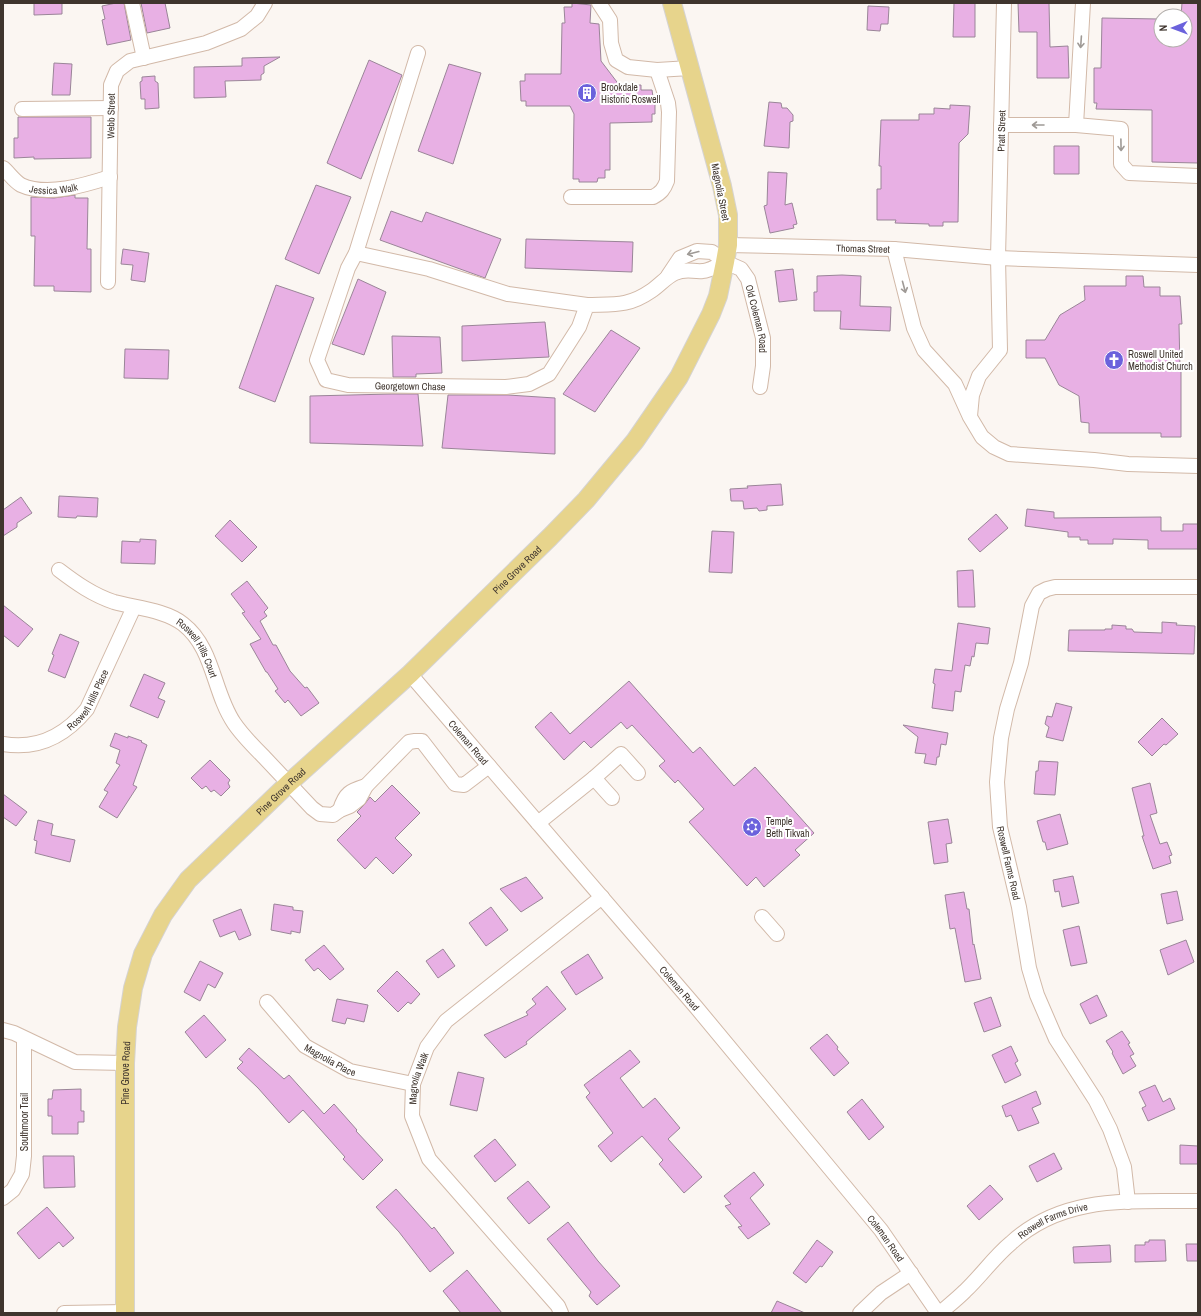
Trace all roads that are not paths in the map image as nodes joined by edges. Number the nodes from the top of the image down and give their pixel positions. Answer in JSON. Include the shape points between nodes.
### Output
{"nodes":[{"id":1,"x":132,"y":3,"type":"edge"},
{"id":2,"x":265,"y":3,"type":"edge"},
{"id":3,"x":599,"y":3,"type":"edge"},
{"id":4,"x":672,"y":3,"type":"edge"},
{"id":5,"x":1004,"y":3,"type":"edge"},
{"id":6,"x":1084,"y":3,"type":"edge"},
{"id":7,"x":418,"y":53,"type":"dead end"},
{"id":8,"x":144,"y":58,"type":"junction"},
{"id":9,"x":690,"y":68,"type":"junction"},
{"id":10,"x":657,"y":70,"type":"junction"},
{"id":11,"x":111,"y":108,"type":"junction"},
{"id":12,"x":22,"y":109,"type":"dead end"},
{"id":13,"x":1076,"y":125,"type":"junction"},
{"id":14,"x":1001,"y":126,"type":"junction"},
{"id":15,"x":3,"y":168,"type":"edge"},
{"id":16,"x":1198,"y":176,"type":"edge"},
{"id":17,"x":110,"y":177,"type":"junction"},
{"id":18,"x":571,"y":197,"type":"dead end"},
{"id":19,"x":728,"y":244,"type":"junction"},
{"id":20,"x":894,"y":250,"type":"junction"},
{"id":21,"x":356,"y":253,"type":"junction"},
{"id":22,"x":998,"y":258,"type":"junction"},
{"id":23,"x":725,"y":262,"type":"junction"},
{"id":24,"x":1198,"y":265,"type":"edge"},
{"id":25,"x":668,"y":276,"type":"junction"},
{"id":26,"x":108,"y":282,"type":"dead end"},
{"id":27,"x":586,"y":305,"type":"junction"},
{"id":28,"x":678,"y":377,"type":"joint"},
{"id":29,"x":760,"y":387,"type":"dead end"},
{"id":30,"x":970,"y":417,"type":"junction"},
{"id":31,"x":1198,"y":466,"type":"edge"},
{"id":32,"x":59,"y":570,"type":"dead end"},
{"id":33,"x":1198,"y":587,"type":"edge"},
{"id":34,"x":134,"y":607,"type":"junction"},
{"id":35,"x":410,"y":674,"type":"junction"},
{"id":36,"x":3,"y":744,"type":"edge"},
{"id":37,"x":489,"y":766,"type":"junction"},
{"id":38,"x":638,"y":773,"type":"dead end"},
{"id":39,"x":594,"y":778,"type":"junction"},
{"id":40,"x":289,"y":783,"type":"junction"},
{"id":41,"x":612,"y":798,"type":"dead end"},
{"id":42,"x":538,"y":823,"type":"junction"},
{"id":43,"x":602,"y":897,"type":"junction"},
{"id":44,"x":762,"y":917,"type":"dead end"},
{"id":45,"x":777,"y":934,"type":"dead end"},
{"id":46,"x":267,"y":1002,"type":"dead end"},
{"id":47,"x":3,"y":1030,"type":"edge"},
{"id":48,"x":24,"y":1039,"type":"junction"},
{"id":49,"x":125,"y":1063,"type":"junction"},
{"id":50,"x":413,"y":1084,"type":"junction"},
{"id":51,"x":3,"y":1198,"type":"edge"},
{"id":52,"x":1198,"y":1201,"type":"edge"},
{"id":53,"x":1128,"y":1202,"type":"junction"},
{"id":54,"x":911,"y":1273,"type":"junction"},
{"id":55,"x":125,"y":1312,"type":"edge"},
{"id":56,"x":64,"y":1313,"type":"edge"},
{"id":57,"x":561,"y":1313,"type":"edge"},
{"id":58,"x":860,"y":1313,"type":"edge"},
{"id":59,"x":939,"y":1313,"type":"edge"}],
"edges":[{"from":1,"to":8,"type":"street"},
{"from":2,"to":8,"type":"street","name":"Webb Street","via":[[257,16],[241,29],[206,44]]},
{"from":3,"to":10,"type":"street","via":[[610,20],[611,43],[616,60],[628,67]]},
{"from":4,"to":9,"type":"main road","name":"Magnolia Street"},
{"from":5,"to":14,"type":"street","name":"Pratt Street"},
{"from":6,"to":13,"type":"street","one_way":true},
{"from":7,"to":21,"type":"street","name":"Georgetown Chase"},
{"from":8,"to":11,"type":"street","name":"Webb Street","via":[[130,61],[117,71],[111,85]]},
{"from":9,"to":10,"type":"street"},
{"from":9,"to":19,"type":"main road","name":"Magnolia Street","via":[[722,186],[728,215]]},
{"from":10,"to":18,"type":"street","via":[[669,112],[667,182],[664,188],[654,197]]},
{"from":11,"to":12,"type":"street"},
{"from":11,"to":17,"type":"street","name":"Webb Street"},
{"from":13,"to":14,"type":"street","one_way":true},
{"from":13,"to":16,"type":"street","one_way":true,"via":[[1120,129],[1121,164],[1129,173]]},
{"from":14,"to":22,"type":"street","name":"Pratt Street"},
{"from":15,"to":17,"type":"street","name":"Jessica Walk","via":[[18,182],[34,189],[74,188]]},
{"from":17,"to":26,"type":"street","name":"Webb Street"},
{"from":19,"to":20,"type":"street","name":"Thomas Street"},
{"from":19,"to":23,"type":"main road","name":"Magnolia Street"},
{"from":20,"to":22,"type":"street","name":"Thomas Street"},
{"from":20,"to":30,"type":"street","one_way":true,"via":[[914,328],[924,350],[955,384]]},
{"from":21,"to":27,"type":"street","via":[[429,269],[508,294]]},
{"from":21,"to":27,"type":"street","name":"Georgetown Chase","via":[[348,268],[317,360],[326,380],[348,385],[529,384],[549,374],[580,327]]},
{"from":22,"to":24,"type":"street","name":"Thomas Street"},
{"from":22,"to":30,"type":"street","name":"Pratt Street","via":[[1000,350],[979,376],[972,395]]},
{"from":23,"to":25,"type":"street","via":[[704,272],[690,269]]},
{"from":23,"to":25,"type":"street","one_way":true,"via":[[712,252],[697,251],[680,258]]},
{"from":23,"to":28,"type":"main road","name":"Magnolia Street","via":[[718,296],[711,314]]},
{"from":23,"to":29,"type":"street","name":"Old Coleman Road","via":[[740,269],[748,279],[763,338],[764,366]]},
{"from":25,"to":27,"type":"street","via":[[639,299],[624,304]]},
{"from":28,"to":35,"type":"main road","name":"Pine Grove Road","via":[[635,441],[586,500]]},
{"from":30,"to":31,"type":"street","via":[[982,437],[994,447],[1009,454],[1128,464]]},
{"from":32,"to":34,"type":"street","name":"Roswell Hills Court","via":[[94,593]]},
{"from":33,"to":53,"type":"street","name":"Roswell Farms Road","via":[[1055,587],[1039,593],[1032,606],[1021,663],[1001,738],[997,782],[1000,827],[1019,907],[1029,968],[1037,995],[1056,1039],[1096,1101],[1110,1129],[1124,1166]]},
{"from":34,"to":36,"type":"street","name":"Roswell Hills Place","via":[[87,709],[77,720],[66,730],[44,742],[16,746]]},
{"from":34,"to":40,"type":"street","name":"Roswell Hills Court","via":[[169,615],[193,632],[204,650],[233,722]]},
{"from":35,"to":37,"type":"street","name":"Coleman Road"},
{"from":35,"to":40,"type":"main road","name":"Pine Grove Road"},
{"from":37,"to":40,"type":"street","name":"Roswell Hills Court","via":[[464,785],[455,784],[422,741],[409,742],[366,786],[359,799],[333,815],[320,814]]},
{"from":37,"to":42,"type":"street","name":"Coleman Road"},
{"from":38,"to":39,"type":"street","via":[[621,754]]},
{"from":39,"to":41,"type":"street"},
{"from":39,"to":42,"type":"street"},
{"from":40,"to":49,"type":"main road","name":"Pine Grove Road","via":[[188,880],[163,915],[143,954],[133,988]]},
{"from":42,"to":43,"type":"street","name":"Coleman Road"},
{"from":43,"to":50,"type":"street","name":"Magnolia Walk","via":[[446,1021],[428,1047]]},
{"from":43,"to":54,"type":"street","name":"Coleman Road","via":[[881,1230]]},
{"from":44,"to":45,"type":"street"},
{"from":46,"to":50,"type":"street","name":"Magnolia Place","via":[[305,1046],[350,1071]]},
{"from":47,"to":48,"type":"street"},
{"from":48,"to":49,"type":"street","via":[[75,1062]]},
{"from":48,"to":51,"type":"street","name":"Southmoor Trail","via":[[22,1174],[14,1190]]},
{"from":49,"to":55,"type":"main road","name":"Pine Grove Road"},
{"from":50,"to":57,"type":"street","name":"Magnolia Walk","via":[[412,1116],[428,1158],[558,1306]]},
{"from":52,"to":53,"type":"street","name":"Roswell Farms Drive"},
{"from":53,"to":59,"type":"street","name":"Roswell Farms Drive","via":[[1080,1206],[1037,1223],[1011,1242],[964,1292]]},
{"from":54,"to":58,"type":"street","via":[[881,1293]]},
{"from":54,"to":59,"type":"street","name":"Coleman Road"},
{"from":55,"to":56,"type":"street"}]}
